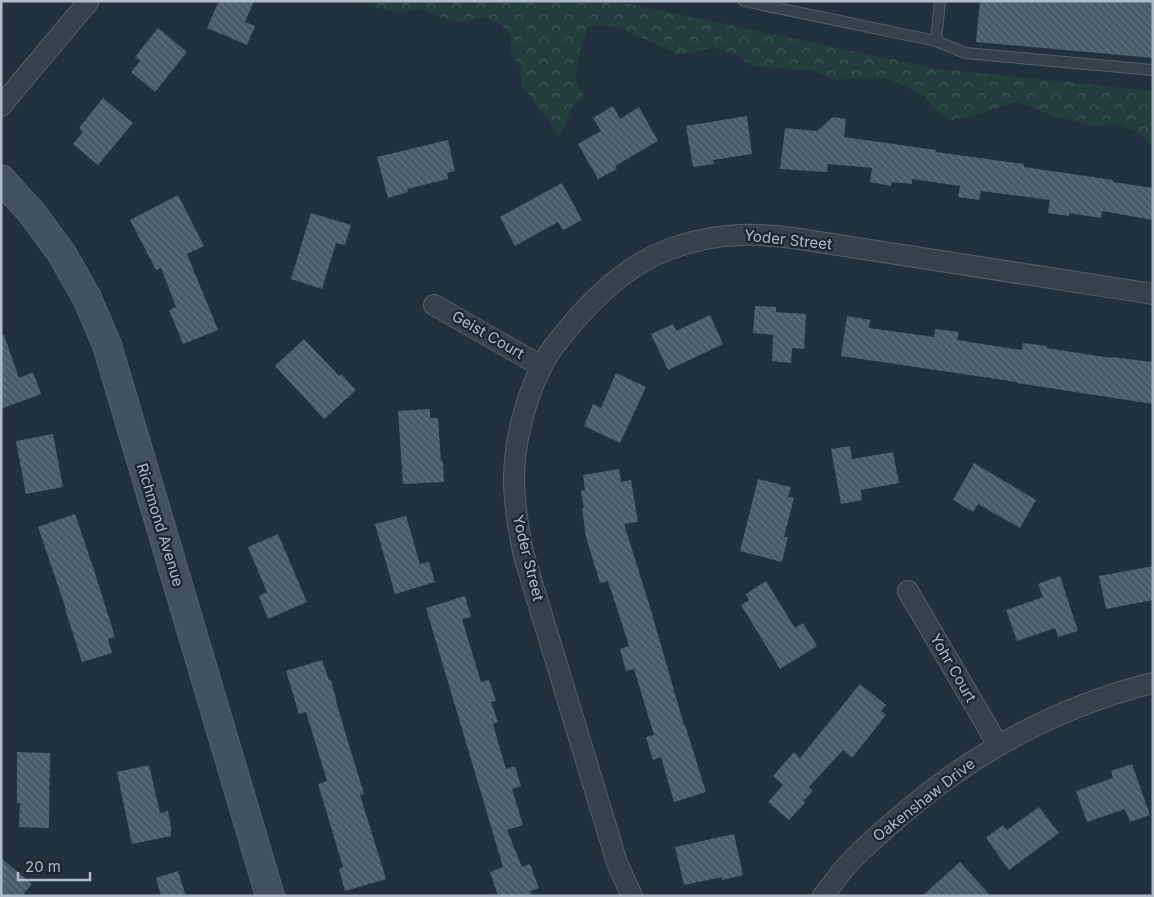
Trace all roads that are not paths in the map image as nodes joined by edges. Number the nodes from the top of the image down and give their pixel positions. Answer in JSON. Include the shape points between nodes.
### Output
{"nodes":[{"id":1,"x":89,"y":1,"type":"edge"},
{"id":2,"x":744,"y":1,"type":"edge"},
{"id":3,"x":940,"y":1,"type":"edge"},
{"id":4,"x":936,"y":41,"type":"junction"},
{"id":5,"x":1153,"y":70,"type":"edge"},
{"id":6,"x":1,"y":106,"type":"edge"},
{"id":7,"x":1,"y":179,"type":"edge"},
{"id":8,"x":1153,"y":294,"type":"edge"},
{"id":9,"x":434,"y":305,"type":"dead end"},
{"id":10,"x":541,"y":366,"type":"junction"},
{"id":11,"x":908,"y":591,"type":"dead end"},
{"id":12,"x":1153,"y":683,"type":"edge"},
{"id":13,"x":998,"y":745,"type":"junction"},
{"id":14,"x":270,"y":896,"type":"edge"},
{"id":15,"x":632,"y":896,"type":"edge"},
{"id":16,"x":823,"y":896,"type":"edge"}],
"edges":[{"from":1,"to":6,"type":"street"},
{"from":2,"to":4,"type":"lane"},
{"from":3,"to":4,"type":"lane"},
{"from":4,"to":5,"type":"lane","via":[[965,53]]},
{"from":7,"to":14,"type":"street","name":"Richmond Avenue","via":[[32,213],[62,254],[87,298],[107,345]]},
{"from":8,"to":10,"type":"street","name":"Yoder Street","via":[[793,238],[733,234],[697,240],[643,262],[611,284],[584,310]]},
{"from":9,"to":10,"type":"street","name":"Geist Court"},
{"from":10,"to":15,"type":"street","name":"Yoder Street","via":[[521,423],[516,459],[514,484],[519,531],[617,863]]},
{"from":11,"to":13,"type":"street","name":"Yohr Court"},
{"from":12,"to":13,"type":"street","name":"Oakenshaw Drive","via":[[1075,708]]},
{"from":13,"to":16,"type":"street","name":"Oakenshaw Drive","via":[[939,784],[900,816],[849,864]]}]}
